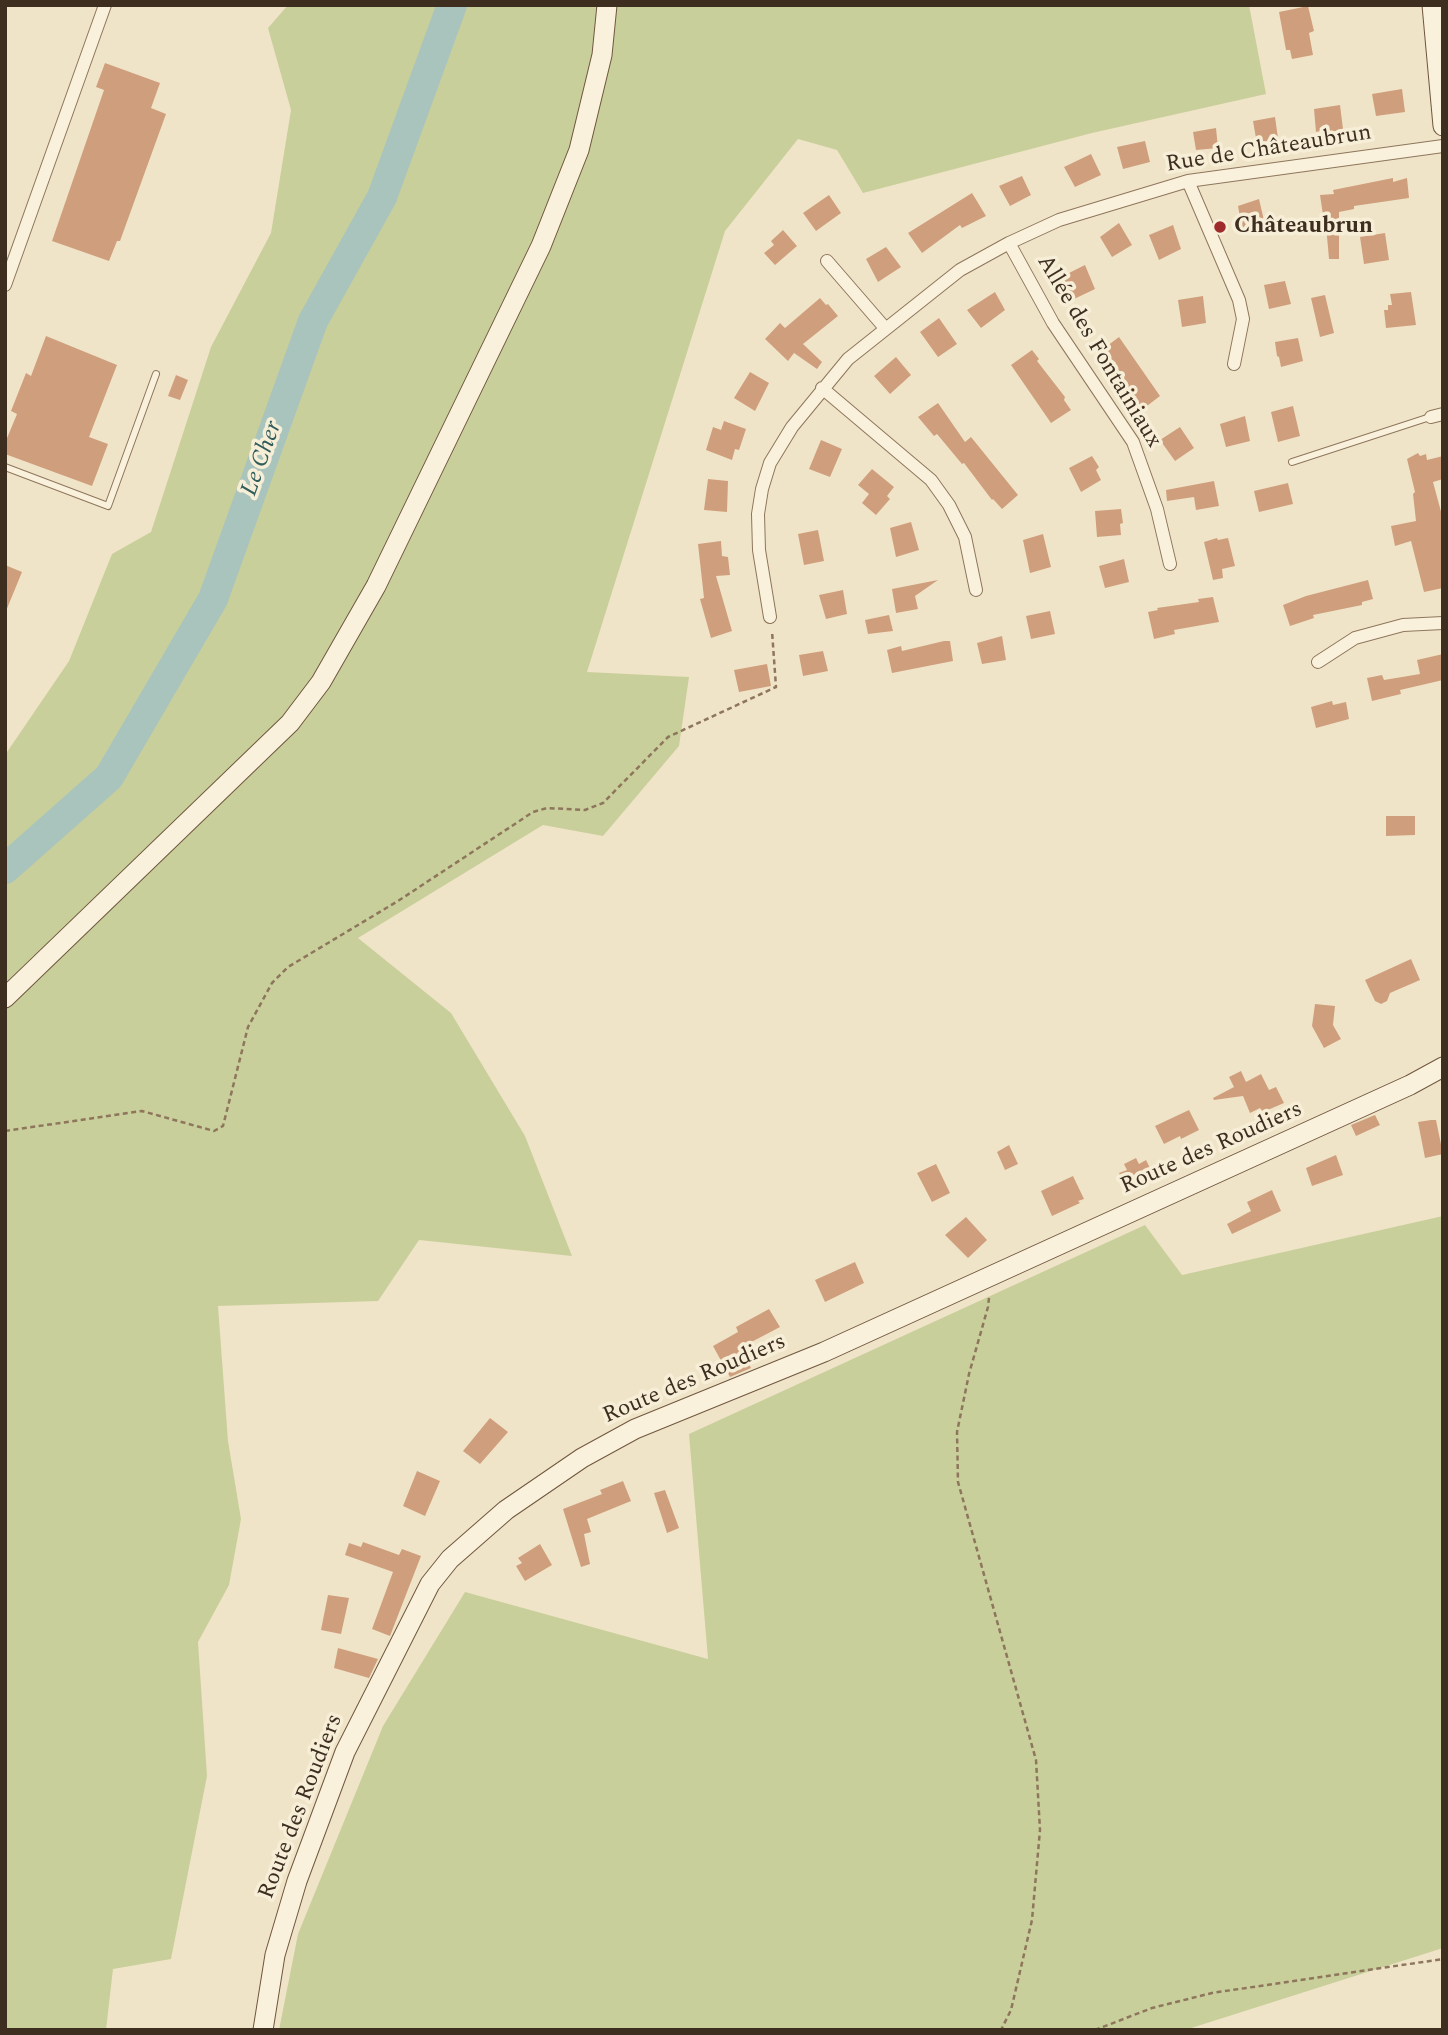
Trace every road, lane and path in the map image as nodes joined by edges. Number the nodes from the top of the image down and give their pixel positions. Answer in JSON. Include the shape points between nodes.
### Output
{"nodes":[{"id":1,"x":105,"y":5,"type":"edge"},
{"id":2,"x":607,"y":5,"type":"edge"},
{"id":3,"x":1432,"y":5,"type":"edge"},
{"id":4,"x":1443,"y":126,"type":"edge"},
{"id":5,"x":1443,"y":146,"type":"edge"},
{"id":6,"x":1188,"y":181,"type":"junction"},
{"id":7,"x":1009,"y":243,"type":"junction"},
{"id":8,"x":827,"y":261,"type":"dead end"},
{"id":9,"x":5,"y":285,"type":"edge"},
{"id":10,"x":885,"y":328,"type":"junction"},
{"id":11,"x":1234,"y":364,"type":"dead end"},
{"id":12,"x":156,"y":374,"type":"dead end"},
{"id":13,"x":822,"y":388,"type":"junction"},
{"id":14,"x":1437,"y":416,"type":"edge"},
{"id":15,"x":1292,"y":461,"type":"dead end"},
{"id":16,"x":5,"y":467,"type":"edge"},
{"id":17,"x":1170,"y":564,"type":"dead end"},
{"id":18,"x":976,"y":590,"type":"dead end"},
{"id":19,"x":770,"y":617,"type":"joint"},
{"id":20,"x":1443,"y":623,"type":"edge"},
{"id":21,"x":1318,"y":662,"type":"dead end"},
{"id":22,"x":5,"y":998,"type":"edge"},
{"id":23,"x":1443,"y":1067,"type":"edge"},
{"id":24,"x":5,"y":1131,"type":"edge"},
{"id":25,"x":989,"y":1277,"type":"junction"},
{"id":26,"x":1443,"y":1959,"type":"edge"},
{"id":27,"x":263,"y":2030,"type":"edge"},
{"id":28,"x":1001,"y":2030,"type":"edge"},
{"id":29,"x":1095,"y":2030,"type":"edge"}],
"edges":[{"from":1,"to":9,"type":"street"},
{"from":2,"to":22,"type":"street","via":[[602,55],[579,150],[541,246],[376,586],[321,682],[290,723]]},
{"from":3,"to":4,"type":"street"},
{"from":5,"to":6,"type":"street","name":"Rue de Châteaubrun"},
{"from":6,"to":7,"type":"street","name":"Rue de Châteaubrun","via":[[1059,220]]},
{"from":6,"to":11,"type":"street","via":[[1239,300],[1243,319]]},
{"from":7,"to":10,"type":"street","name":"Rue de Châteaubrun","via":[[960,271]]},
{"from":7,"to":17,"type":"street","name":"Allée des Fontainiaux","via":[[1053,323],[1133,442],[1157,509]]},
{"from":8,"to":10,"type":"street"},
{"from":10,"to":13,"type":"street","name":"Rue de Châteaubrun"},
{"from":12,"to":16,"type":"lane","via":[[108,506]]},
{"from":13,"to":18,"type":"street","via":[[931,481],[965,537]]},
{"from":13,"to":19,"type":"street","name":"Rue de Châteaubrun","via":[[770,463],[762,489],[759,550]]},
{"from":14,"to":15,"type":"lane"},
{"from":19,"to":24,"type":"path","via":[[776,687],[668,737],[603,803],[585,810],[533,812],[288,967],[272,983],[248,1027],[223,1126],[214,1131],[142,1111]]},
{"from":20,"to":21,"type":"street","via":[[1403,625],[1354,638]]},
{"from":23,"to":25,"type":"street","name":"Route des Roudiers"},
{"from":25,"to":27,"type":"street","name":"Route des Roudiers","via":[[824,1352],[635,1429],[582,1458],[506,1510],[450,1559],[430,1584],[345,1752],[275,1955]]},
{"from":25,"to":28,"type":"path","via":[[988,1307],[957,1432],[958,1482],[1036,1760],[1040,1830],[1032,1920],[1011,2010]]},
{"from":26,"to":29,"type":"path","via":[[1212,1993],[1152,2008]]}]}
